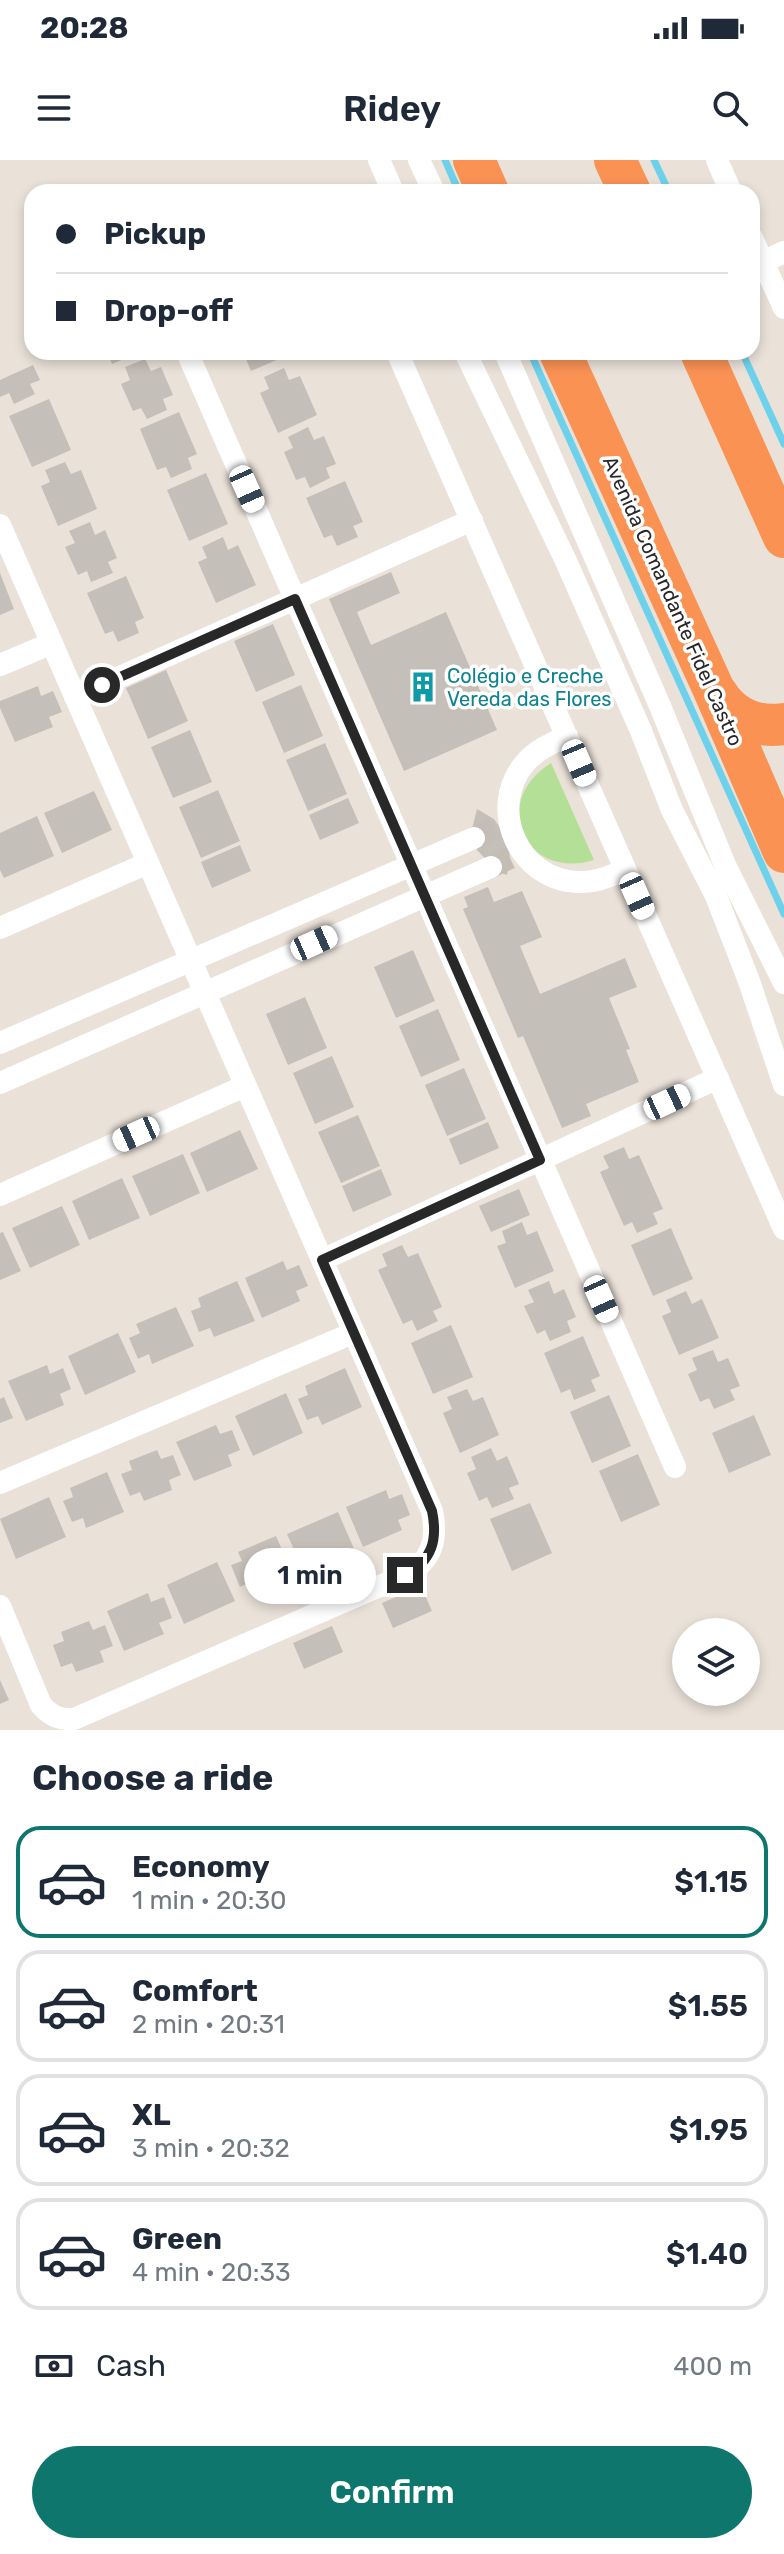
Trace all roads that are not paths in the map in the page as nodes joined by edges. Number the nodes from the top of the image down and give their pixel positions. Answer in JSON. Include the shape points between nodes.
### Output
{"nodes":[{"id":1,"x":379,"y":160,"type":"edge"},
{"id":2,"x":419,"y":160,"type":"edge"},
{"id":3,"x":474,"y":160,"type":"edge"},
{"id":4,"x":615,"y":160,"type":"edge"},
{"id":5,"x":717,"y":160,"type":"edge"},
{"id":6,"x":390,"y":184,"type":"edge"},
{"id":7,"x":430,"y":184,"type":"edge"},
{"id":8,"x":484,"y":184,"type":"edge"},
{"id":9,"x":626,"y":184,"type":"edge"},
{"id":10,"x":728,"y":184,"type":"edge"},
{"id":11,"x":784,"y":252,"type":"edge"},
{"id":12,"x":760,"y":255,"type":"edge"},
{"id":13,"x":763,"y":262,"type":"junction"},
{"id":14,"x":784,"y":308,"type":"edge"},
{"id":15,"x":190,"y":360,"type":"edge"},
{"id":16,"x":401,"y":360,"type":"edge"},
{"id":17,"x":469,"y":360,"type":"edge"},
{"id":18,"x":509,"y":360,"type":"edge"},
{"id":19,"x":564,"y":360,"type":"edge"},
{"id":20,"x":705,"y":360,"type":"edge"},
{"id":21,"x":472,"y":520,"type":"junction"},
{"id":22,"x":0,"y":525,"type":"edge"},
{"id":23,"x":784,"y":537,"type":"edge"},
{"id":24,"x":295,"y":599,"type":"junction"},
{"id":25,"x":52,"y":643,"type":"junction"},
{"id":26,"x":0,"y":665,"type":"edge"},
{"id":27,"x":714,"y":690,"type":"junction"},
{"id":28,"x":75,"y":697,"type":"junction"},
{"id":29,"x":784,"y":724,"type":"edge"},
{"id":30,"x":567,"y":736,"type":"junction"},
{"id":31,"x":474,"y":838,"type":"tunnel mouth"},
{"id":32,"x":784,"y":852,"type":"edge"},
{"id":33,"x":507,"y":860,"type":"junction"},
{"id":34,"x":148,"y":863,"type":"junction"},
{"id":35,"x":411,"y":865,"type":"junction"},
{"id":36,"x":625,"y":870,"type":"junction"},
{"id":37,"x":424,"y":894,"type":"junction"},
{"id":38,"x":0,"y":928,"type":"edge"},
{"id":39,"x":190,"y":960,"type":"junction"},
{"id":40,"x":749,"y":981,"type":"junction"},
{"id":41,"x":784,"y":983,"type":"edge"},
{"id":42,"x":204,"y":992,"type":"junction"},
{"id":43,"x":0,"y":1043,"type":"edge"},
{"id":44,"x":784,"y":1055,"type":"edge"},
{"id":45,"x":718,"y":1078,"type":"junction"},
{"id":46,"x":0,"y":1083,"type":"edge"},
{"id":47,"x":784,"y":1085,"type":"edge"},
{"id":48,"x":245,"y":1086,"type":"junction"},
{"id":49,"x":540,"y":1160,"type":"junction"},
{"id":50,"x":0,"y":1195,"type":"edge"},
{"id":51,"x":784,"y":1229,"type":"edge"},
{"id":52,"x":322,"y":1260,"type":"junction"},
{"id":53,"x":353,"y":1333,"type":"junction"},
{"id":54,"x":675,"y":1467,"type":"dead end"},
{"id":55,"x":0,"y":1483,"type":"edge"},
{"id":56,"x":0,"y":1606,"type":"edge"}],
"edges":[{"from":1,"to":6,"type":"street"},
{"from":2,"to":7,"type":"street"},
{"from":3,"to":8,"type":"highway"},
{"from":4,"to":9,"type":"highway"},
{"from":5,"to":10,"type":"street"},
{"from":11,"to":13,"type":"street"},
{"from":12,"to":13,"type":"street"},
{"from":13,"to":14,"type":"street"},
{"from":15,"to":24,"type":"street"},
{"from":16,"to":21,"type":"street"},
{"from":17,"to":40,"type":"street","via":[[566,561]]},
{"from":18,"to":41,"type":"street","via":[[725,865]]},
{"from":19,"to":27,"type":"highway","name":"Avenida Comandante Fidel Castro"},
{"from":20,"to":23,"type":"highway"},
{"from":21,"to":24,"type":"street"},
{"from":21,"to":30,"type":"street"},
{"from":22,"to":25,"type":"street"},
{"from":24,"to":28,"type":"street"},
{"from":24,"to":35,"type":"street"},
{"from":25,"to":26,"type":"street"},
{"from":25,"to":28,"type":"street"},
{"from":27,"to":29,"type":"highway","via":[[743,719]]},
{"from":27,"to":32,"type":"highway","name":"Avenida Comandante Fidel Castro"},
{"from":28,"to":34,"type":"street"},
{"from":30,"to":33,"type":"street","via":[[535,753],[518,773],[504,824]]},
{"from":30,"to":36,"type":"street"},
{"from":31,"to":35,"type":"street"},
{"from":33,"to":36,"type":"street","via":[[576,882]]},
{"from":33,"to":37,"type":"street"},
{"from":34,"to":38,"type":"street"},
{"from":34,"to":39,"type":"street"},
{"from":35,"to":37,"type":"street"},
{"from":35,"to":39,"type":"street"},
{"from":36,"to":45,"type":"street"},
{"from":37,"to":42,"type":"street"},
{"from":37,"to":49,"type":"street"},
{"from":39,"to":42,"type":"street"},
{"from":39,"to":43,"type":"street"},
{"from":40,"to":44,"type":"street"},
{"from":40,"to":47,"type":"street"},
{"from":42,"to":46,"type":"street"},
{"from":42,"to":48,"type":"street"},
{"from":45,"to":49,"type":"street"},
{"from":45,"to":51,"type":"street"},
{"from":48,"to":50,"type":"street"},
{"from":48,"to":52,"type":"street"},
{"from":49,"to":52,"type":"street"},
{"from":49,"to":54,"type":"street"},
{"from":52,"to":53,"type":"street"},
{"from":53,"to":55,"type":"street"},
{"from":53,"to":56,"type":"street","via":[[432,1511],[435,1539],[414,1570],[74,1719],[50,1715],[41,1705]]}]}
